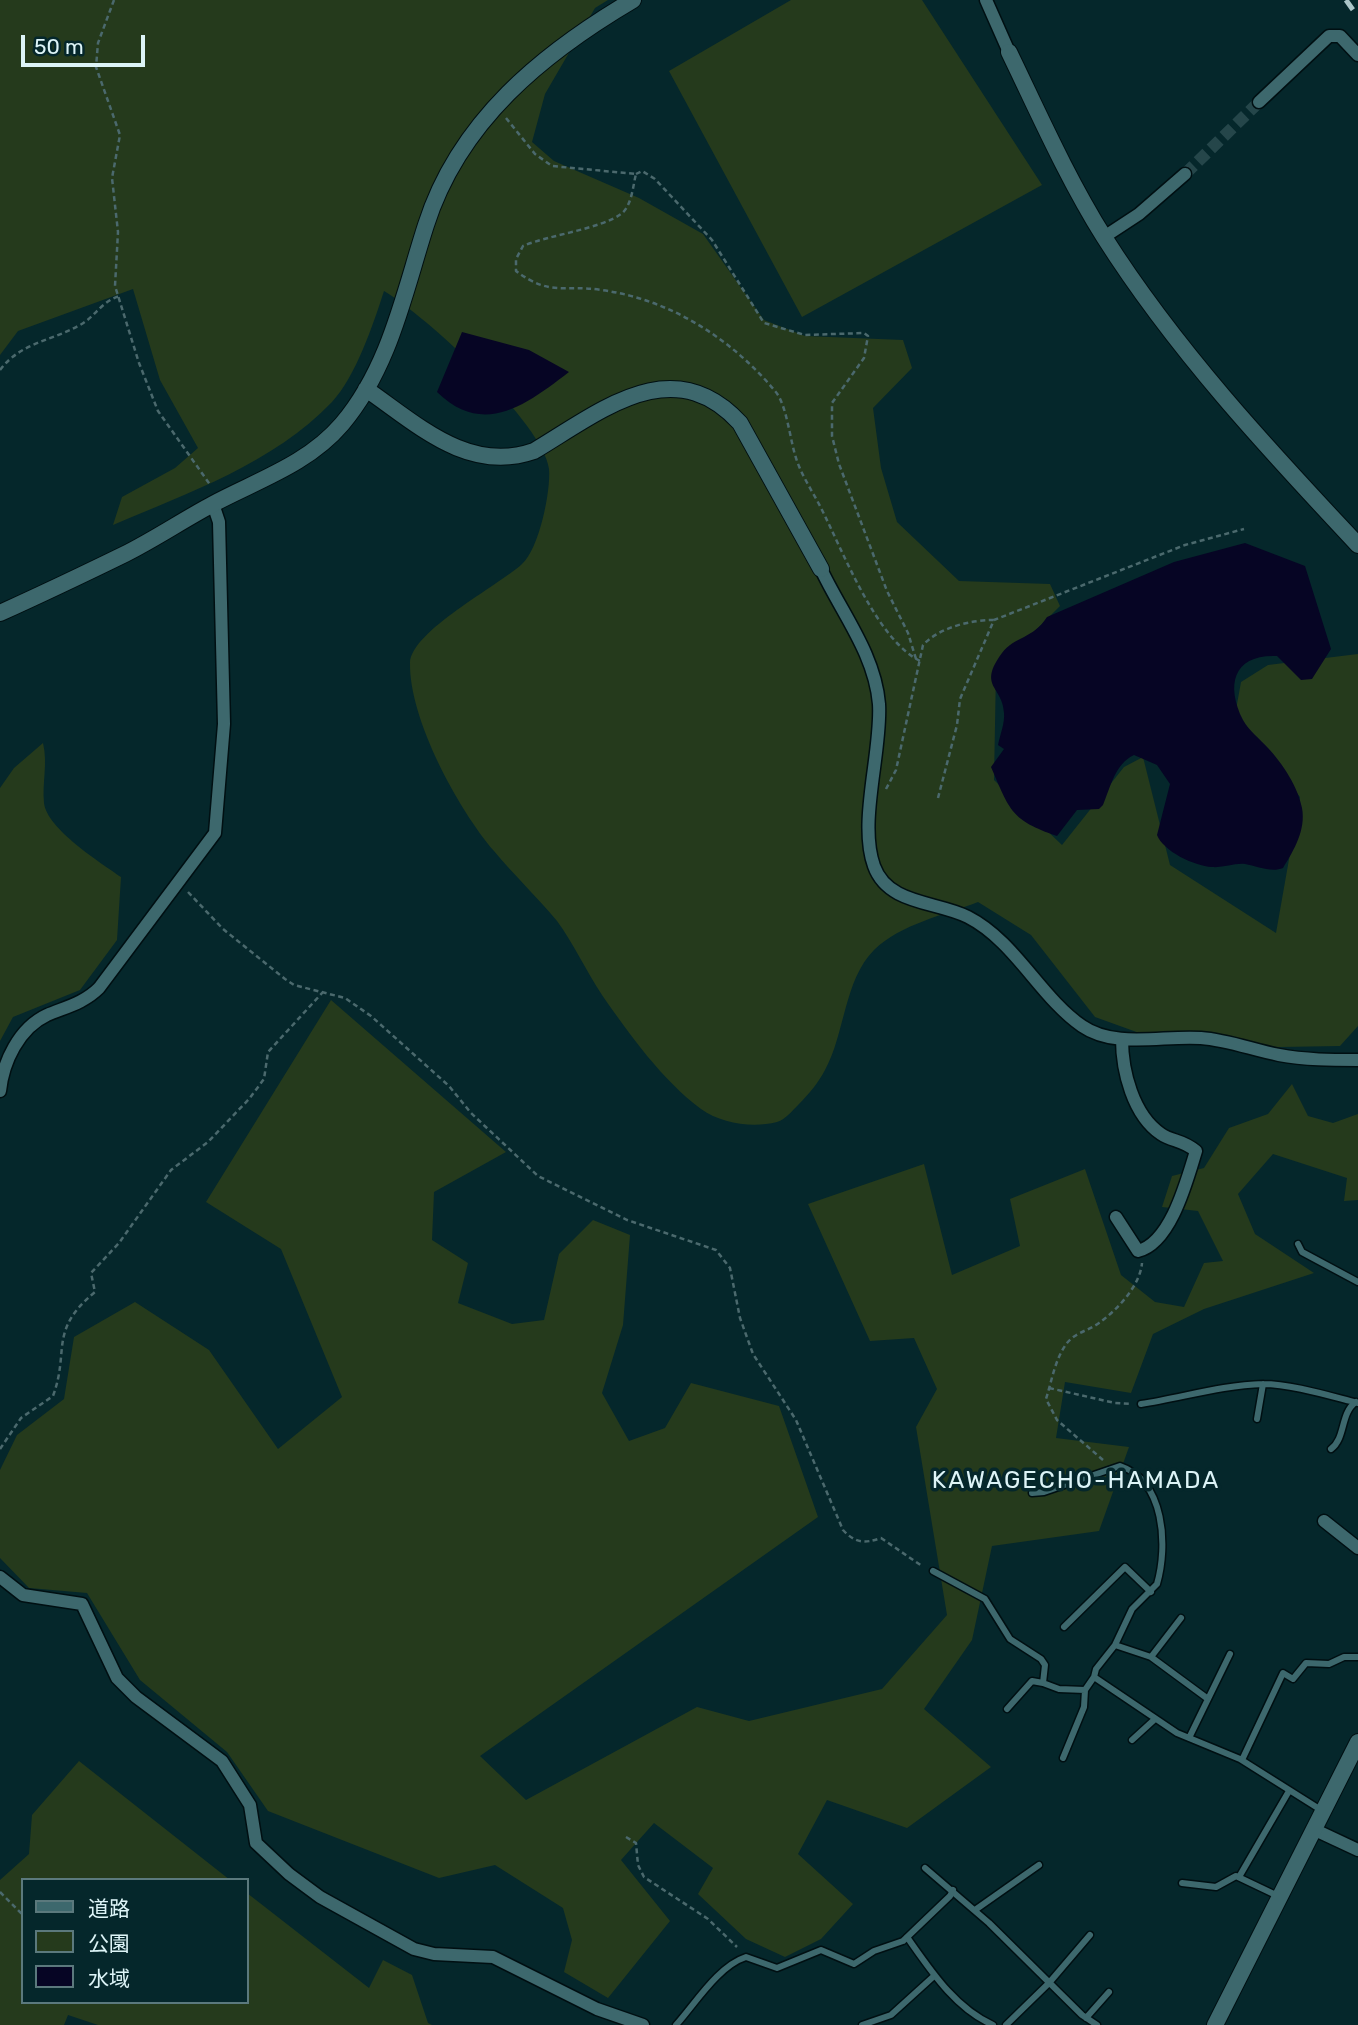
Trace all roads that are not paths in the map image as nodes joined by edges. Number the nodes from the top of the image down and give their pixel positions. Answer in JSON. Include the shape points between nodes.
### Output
{"nodes":[{"id":1,"x":633,"y":0,"type":"edge"},
{"id":2,"x":986,"y":0,"type":"edge"},
{"id":3,"x":1009,"y":52,"type":"joint"},
{"id":4,"x":1358,"y":55,"type":"edge"},
{"id":5,"x":1259,"y":102,"type":"tunnel mouth"},
{"id":6,"x":1185,"y":174,"type":"tunnel mouth"},
{"id":7,"x":1104,"y":237,"type":"junction"},
{"id":8,"x":366,"y":389,"type":"junction"},
{"id":9,"x":216,"y":503,"type":"junction"},
{"id":10,"x":1358,"y":545,"type":"edge"},
{"id":11,"x":821,"y":569,"type":"joint"},
{"id":12,"x":0,"y":613,"type":"edge"},
{"id":13,"x":1122,"y":1039,"type":"junction"},
{"id":14,"x":1358,"y":1060,"type":"edge"},
{"id":15,"x":0,"y":1091,"type":"edge"},
{"id":16,"x":1116,"y":1217,"type":"dead end"},
{"id":17,"x":1298,"y":1244,"type":"dead end"},
{"id":18,"x":1358,"y":1282,"type":"edge"},
{"id":19,"x":1263,"y":1384,"type":"junction"},
{"id":20,"x":1357,"y":1402,"type":"edge"},
{"id":21,"x":1141,"y":1404,"type":"road end"},
{"id":22,"x":1257,"y":1419,"type":"dead end"},
{"id":23,"x":1331,"y":1449,"type":"dead end"},
{"id":24,"x":1032,"y":1493,"type":"dead end"},
{"id":25,"x":1324,"y":1521,"type":"dead end"},
{"id":26,"x":1358,"y":1548,"type":"edge"},
{"id":27,"x":933,"y":1571,"type":"road end"},
{"id":28,"x":0,"y":1577,"type":"edge"},
{"id":29,"x":1150,"y":1592,"type":"junction"},
{"id":30,"x":1181,"y":1618,"type":"dead end"},
{"id":31,"x":1064,"y":1627,"type":"dead end"},
{"id":32,"x":1115,"y":1645,"type":"junction"},
{"id":33,"x":1230,"y":1654,"type":"dead end"},
{"id":34,"x":1151,"y":1657,"type":"junction"},
{"id":35,"x":1358,"y":1657,"type":"edge"},
{"id":36,"x":1094,"y":1677,"type":"junction"},
{"id":37,"x":1043,"y":1684,"type":"junction"},
{"id":38,"x":1085,"y":1690,"type":"junction"},
{"id":39,"x":1208,"y":1699,"type":"junction"},
{"id":40,"x":1007,"y":1709,"type":"dead end"},
{"id":41,"x":1155,"y":1719,"type":"junction"},
{"id":42,"x":1189,"y":1738,"type":"junction"},
{"id":43,"x":1132,"y":1740,"type":"dead end"},
{"id":44,"x":1358,"y":1742,"type":"edge"},
{"id":45,"x":1063,"y":1758,"type":"dead end"},
{"id":46,"x":1242,"y":1760,"type":"junction"},
{"id":47,"x":1289,"y":1791,"type":"junction"},
{"id":48,"x":1323,"y":1810,"type":"junction"},
{"id":49,"x":1313,"y":1829,"type":"junction"},
{"id":50,"x":1358,"y":1850,"type":"edge"},
{"id":51,"x":1039,"y":1865,"type":"dead end"},
{"id":52,"x":925,"y":1868,"type":"dead end"},
{"id":53,"x":1239,"y":1877,"type":"junction"},
{"id":54,"x":1182,"y":1883,"type":"dead end"},
{"id":55,"x":953,"y":1890,"type":"junction"},
{"id":56,"x":1279,"y":1897,"type":"junction"},
{"id":57,"x":975,"y":1910,"type":"junction"},
{"id":58,"x":1090,"y":1935,"type":"dead end"},
{"id":59,"x":907,"y":1937,"type":"junction"},
{"id":60,"x":934,"y":1976,"type":"junction"},
{"id":61,"x":1049,"y":1983,"type":"junction"},
{"id":62,"x":1110,"y":1992,"type":"dead end"},
{"id":63,"x":891,"y":2015,"type":"junction"},
{"id":64,"x":1086,"y":2018,"type":"junction"},
{"id":65,"x":1221,"y":2023,"type":"edge"},
{"id":66,"x":643,"y":2025,"type":"edge"},
{"id":67,"x":676,"y":2025,"type":"edge"},
{"id":68,"x":862,"y":2025,"type":"edge"},
{"id":69,"x":890,"y":2025,"type":"edge"},
{"id":70,"x":993,"y":2025,"type":"edge"},
{"id":71,"x":1006,"y":2025,"type":"edge"},
{"id":72,"x":1097,"y":2025,"type":"edge"}],
"edges":[{"from":1,"to":8,"type":"street","via":[[520,79],[468,143],[437,196],[388,347]]},
{"from":2,"to":3,"type":"street"},
{"from":3,"to":7,"type":"street"},
{"from":4,"to":5,"type":"street","via":[[1340,36],[1329,36]]},
{"from":6,"to":7,"type":"street"},
{"from":7,"to":10,"type":"street","via":[[1209,379]]},
{"from":8,"to":9,"type":"street","via":[[341,425],[308,455]]},
{"from":8,"to":11,"type":"street","via":[[445,443],[487,458],[534,451],[648,390],[688,388],[724,407],[740,423]]},
{"from":9,"to":12,"type":"street","via":[[126,553]]},
{"from":9,"to":15,"type":"street","via":[[224,724],[215,833],[90,997],[44,1016],[24,1033],[9,1058]]},
{"from":11,"to":13,"type":"street","via":[[871,664],[879,700],[869,848],[878,876],[899,895],[968,918],[1084,1028]]},
{"from":13,"to":14,"type":"street","via":[[1203,1038],[1294,1058]]},
{"from":13,"to":16,"type":"street","via":[[1122,1066],[1143,1118],[1163,1136],[1183,1141],[1196,1151],[1180,1207],[1143,1250],[1138,1251]]},
{"from":17,"to":18,"type":"lane","via":[[1302,1252]]},
{"from":19,"to":20,"type":"lane"},
{"from":19,"to":21,"type":"lane"},
{"from":19,"to":22,"type":"lane"},
{"from":20,"to":23,"type":"lane","via":[[1347,1411],[1337,1445]]},
{"from":24,"to":29,"type":"lane","via":[[1111,1467],[1132,1472],[1151,1493],[1160,1514],[1160,1575]]},
{"from":25,"to":26,"type":"street"},
{"from":27,"to":37,"type":"lane","via":[[985,1599],[1010,1639],[1041,1659],[1045,1665]]},
{"from":28,"to":66,"type":"street","via":[[23,1595],[82,1605],[117,1678],[136,1698],[222,1761],[250,1805],[260,1849],[320,1897],[414,1949],[493,1957],[597,2009]]},
{"from":29,"to":31,"type":"lane","via":[[1125,1567]]},
{"from":29,"to":32,"type":"lane","via":[[1132,1609]]},
{"from":30,"to":34,"type":"lane"},
{"from":32,"to":34,"type":"lane"},
{"from":32,"to":36,"type":"lane"},
{"from":33,"to":39,"type":"lane"},
{"from":34,"to":39,"type":"lane"},
{"from":35,"to":46,"type":"lane","via":[[1329,1664],[1307,1663],[1293,1679],[1283,1673]]},
{"from":36,"to":38,"type":"lane"},
{"from":36,"to":41,"type":"lane"},
{"from":37,"to":38,"type":"lane"},
{"from":37,"to":40,"type":"lane","via":[[1032,1681]]},
{"from":38,"to":45,"type":"lane","via":[[1084,1707]]},
{"from":39,"to":42,"type":"lane"},
{"from":41,"to":42,"type":"lane"},
{"from":41,"to":43,"type":"lane"},
{"from":42,"to":46,"type":"lane"},
{"from":44,"to":48,"type":"street"},
{"from":46,"to":47,"type":"lane"},
{"from":47,"to":48,"type":"lane"},
{"from":47,"to":53,"type":"lane"},
{"from":48,"to":49,"type":"street"},
{"from":49,"to":50,"type":"street"},
{"from":49,"to":56,"type":"street"},
{"from":51,"to":57,"type":"lane"},
{"from":52,"to":55,"type":"lane"},
{"from":53,"to":54,"type":"lane","via":[[1216,1887]]},
{"from":53,"to":56,"type":"lane"},
{"from":55,"to":57,"type":"lane"},
{"from":55,"to":59,"type":"lane"},
{"from":56,"to":65,"type":"street"},
{"from":57,"to":61,"type":"lane"},
{"from":58,"to":61,"type":"lane"},
{"from":59,"to":60,"type":"lane"},
{"from":59,"to":67,"type":"lane","via":[[854,1964],[821,1950],[777,1968],[746,1957],[727,1968]]},
{"from":60,"to":63,"type":"lane"},
{"from":60,"to":70,"type":"lane","via":[[969,2012]]},
{"from":61,"to":64,"type":"lane"},
{"from":61,"to":71,"type":"lane"},
{"from":62,"to":64,"type":"lane"},
{"from":63,"to":68,"type":"lane"},
{"from":63,"to":69,"type":"lane"},
{"from":64,"to":72,"type":"lane"}]}
